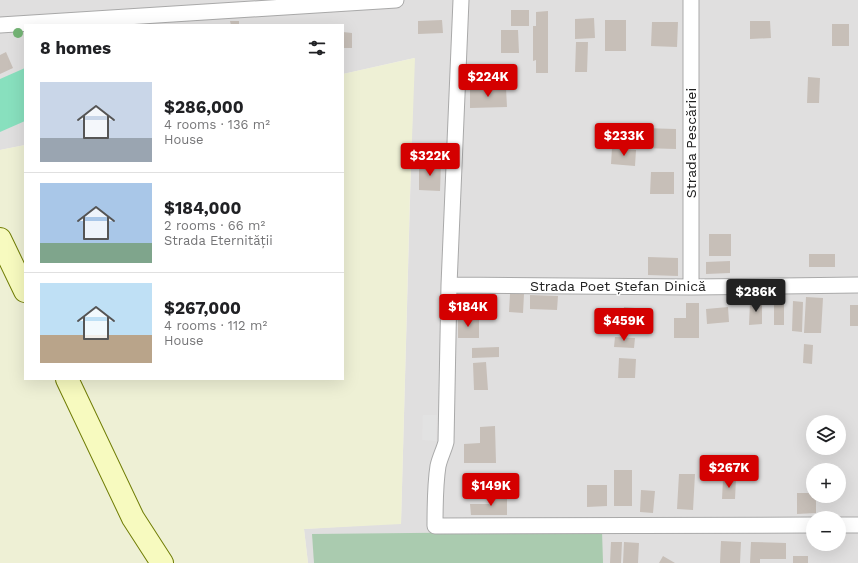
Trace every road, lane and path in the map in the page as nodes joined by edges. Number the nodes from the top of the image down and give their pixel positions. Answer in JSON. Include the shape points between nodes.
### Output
{"nodes":[{"id":1,"x":396,"y":0,"type":"edge"},
{"id":2,"x":461,"y":0,"type":"edge"},
{"id":3,"x":691,"y":0,"type":"edge"},
{"id":4,"x":0,"y":25,"type":"edge"},
{"id":5,"x":0,"y":239,"type":"edge"},
{"id":6,"x":450,"y":285,"type":"junction"},
{"id":7,"x":858,"y":285,"type":"edge"},
{"id":8,"x":691,"y":287,"type":"junction"},
{"id":9,"x":24,"y":289,"type":"edge"},
{"id":10,"x":67,"y":380,"type":"edge"},
{"id":11,"x":806,"y":525,"type":"edge"},
{"id":12,"x":846,"y":525,"type":"edge"},
{"id":13,"x":858,"y":525,"type":"edge"},
{"id":14,"x":162,"y":563,"type":"edge"}],
"edges":[{"from":1,"to":4,"type":"street"},
{"from":2,"to":6,"type":"street"},
{"from":3,"to":8,"type":"street","name":"Strada Pescăriei"},
{"from":5,"to":9,"type":"street"},
{"from":6,"to":8,"type":"street","name":"Strada Poet Ștefan Dinică"},
{"from":6,"to":11,"type":"street","via":[[446,442],[438,464],[435,526]]},
{"from":7,"to":8,"type":"street","name":"Strada Poet Ștefan Dinică"},
{"from":10,"to":14,"type":"street","via":[[133,518]]},
{"from":12,"to":13,"type":"street"}]}
